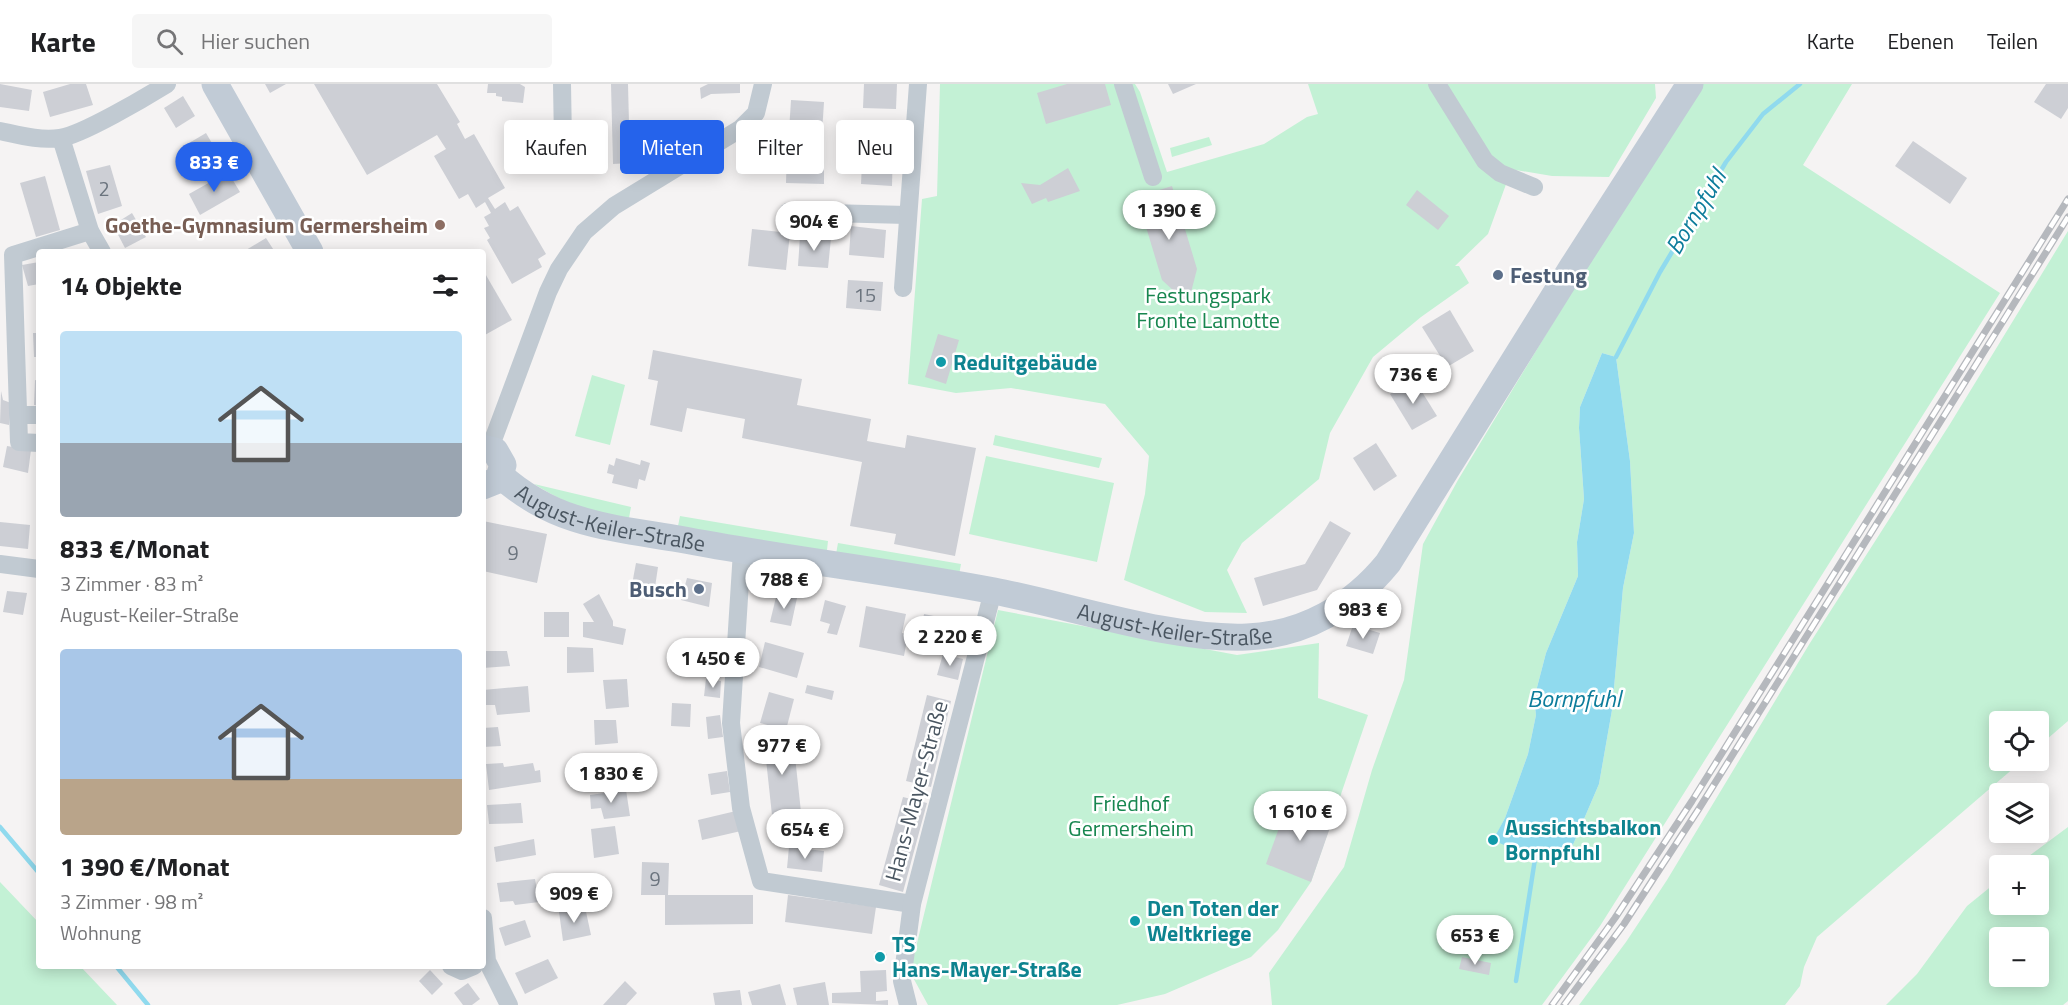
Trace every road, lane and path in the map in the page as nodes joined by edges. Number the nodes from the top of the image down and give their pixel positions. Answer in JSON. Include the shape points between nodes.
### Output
{"nodes":[{"id":1,"x":167,"y":84,"type":"edge"},
{"id":2,"x":215,"y":84,"type":"edge"},
{"id":3,"x":562,"y":84,"type":"edge"},
{"id":4,"x":763,"y":84,"type":"edge"},
{"id":5,"x":918,"y":84,"type":"edge"},
{"id":6,"x":1123,"y":84,"type":"edge"},
{"id":7,"x":1437,"y":84,"type":"edge"},
{"id":8,"x":1690,"y":84,"type":"edge"},
{"id":9,"x":563,"y":120,"type":"edge"},
{"id":10,"x":0,"y":131,"type":"edge"},
{"id":11,"x":61,"y":138,"type":"junction"},
{"id":12,"x":1153,"y":177,"type":"dead end"},
{"id":13,"x":1534,"y":187,"type":"dead end"},
{"id":14,"x":788,"y":212,"type":"dead end"},
{"id":15,"x":907,"y":215,"type":"junction"},
{"id":16,"x":90,"y":231,"type":"junction"},
{"id":17,"x":100,"y":249,"type":"edge"},
{"id":18,"x":308,"y":249,"type":"edge"},
{"id":19,"x":903,"y":288,"type":"dead end"},
{"id":20,"x":19,"y":415,"type":"junction"},
{"id":21,"x":36,"y":415,"type":"edge"},
{"id":22,"x":36,"y":443,"type":"edge"},
{"id":23,"x":487,"y":448,"type":"edge"},
{"id":24,"x":492,"y":481,"type":"edge"},
{"id":25,"x":742,"y":551,"type":"junction"},
{"id":26,"x":0,"y":564,"type":"edge"},
{"id":27,"x":36,"y":569,"type":"edge"},
{"id":28,"x":993,"y":591,"type":"junction"},
{"id":29,"x":912,"y":904,"type":"junction"},
{"id":30,"x":485,"y":969,"type":"edge"},
{"id":31,"x":509,"y":1005,"type":"edge"},
{"id":32,"x":908,"y":1005,"type":"edge"}],
"edges":[{"from":1,"to":11,"type":"street"},
{"from":2,"to":18,"type":"street"},
{"from":3,"to":9,"type":"street"},
{"from":4,"to":23,"type":"street","via":[[756,113],[740,129],[614,206],[594,222],[570,251],[548,292]]},
{"from":5,"to":15,"type":"street"},
{"from":6,"to":12,"type":"street"},
{"from":7,"to":13,"type":"street","via":[[1492,168]]},
{"from":8,"to":28,"type":"street","name":"August-Keiler-Straße","via":[[1404,541],[1380,573],[1352,600],[1326,617],[1302,626],[1247,637],[1166,629]]},
{"from":10,"to":11,"type":"street"},
{"from":11,"to":16,"type":"street"},
{"from":14,"to":15,"type":"street"},
{"from":15,"to":19,"type":"street"},
{"from":16,"to":17,"type":"street"},
{"from":16,"to":20,"type":"street","via":[[13,255]]},
{"from":20,"to":21,"type":"street"},
{"from":20,"to":22,"type":"street","via":[[19,442]]},
{"from":23,"to":24,"type":"street","via":[[502,460]]},
{"from":24,"to":25,"type":"street","name":"August-Keiler-Straße","via":[[571,517]]},
{"from":25,"to":28,"type":"street","name":"August-Keiler-Straße"},
{"from":25,"to":29,"type":"street","via":[[731,723],[741,808],[760,881]]},
{"from":26,"to":27,"type":"street"},
{"from":28,"to":29,"type":"street","name":"Hans-Mayer-Straße"},
{"from":29,"to":32,"type":"street","name":"Hans-Mayer-Straße","via":[[902,981]]},
{"from":30,"to":31,"type":"street"}]}
